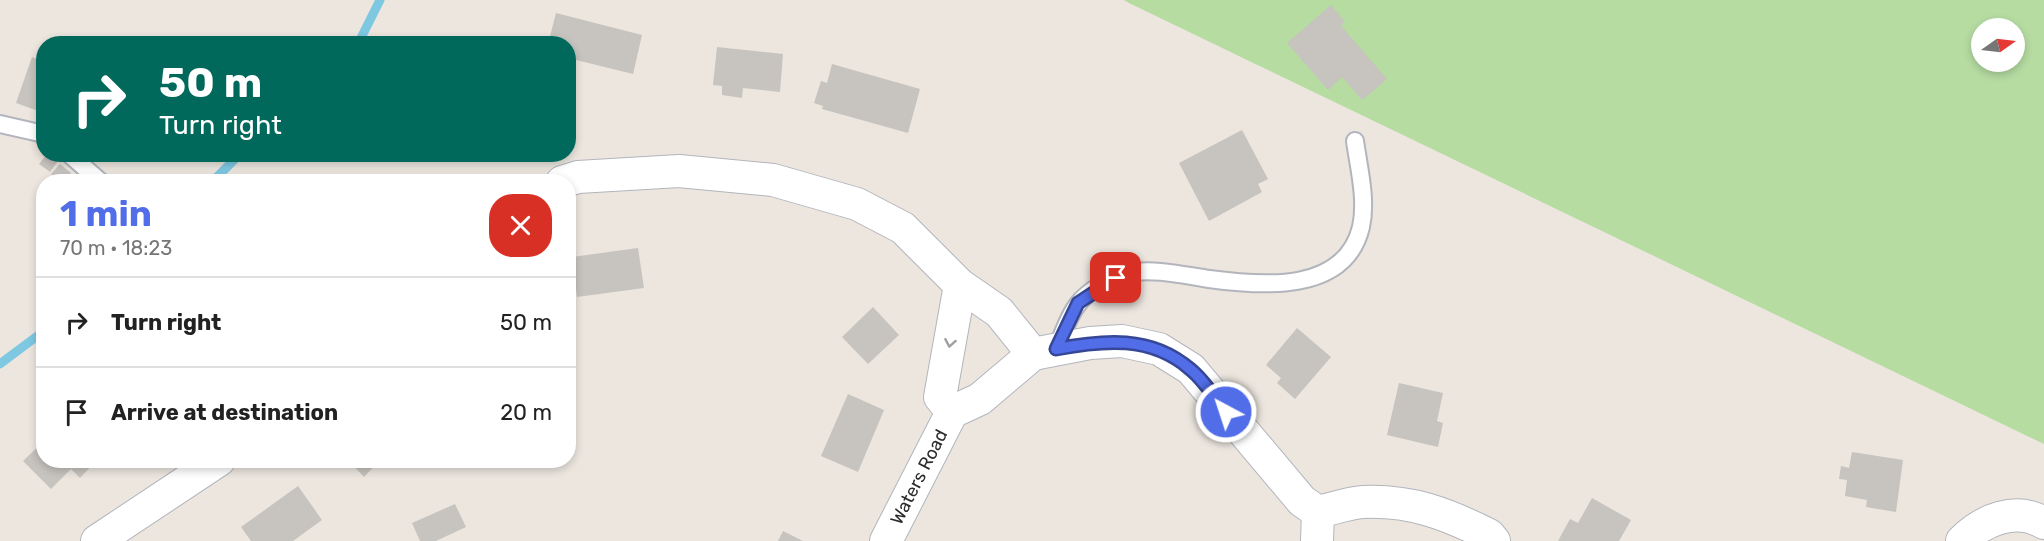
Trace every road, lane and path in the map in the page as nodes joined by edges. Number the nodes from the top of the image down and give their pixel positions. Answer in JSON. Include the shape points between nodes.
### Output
{"nodes":[{"id":1,"x":0,"y":124,"type":"edge"},
{"id":2,"x":36,"y":132,"type":"edge"},
{"id":3,"x":1355,"y":141,"type":"dead end"},
{"id":4,"x":78,"y":162,"type":"edge"},
{"id":5,"x":92,"y":174,"type":"edge"},
{"id":6,"x":576,"y":178,"type":"edge"},
{"id":7,"x":960,"y":285,"type":"junction"},
{"id":8,"x":1045,"y":351,"type":"junction"},
{"id":9,"x":952,"y":412,"type":"junction"},
{"id":10,"x":207,"y":468,"type":"edge"},
{"id":11,"x":2044,"y":523,"type":"edge"},
{"id":12,"x":1318,"y":527,"type":"edge"},
{"id":13,"x":97,"y":541,"type":"edge"},
{"id":14,"x":886,"y":541,"type":"edge"},
{"id":15,"x":1494,"y":541,"type":"edge"},
{"id":16,"x":1962,"y":541,"type":"edge"}],
"edges":[{"from":1,"to":2,"type":"lane"},
{"from":3,"to":8,"type":"lane","via":[[1361,226],[1341,262],[1317,276],[1278,284],[1127,273],[1078,303]]},
{"from":4,"to":5,"type":"lane"},
{"from":6,"to":7,"type":"street","via":[[680,171],[773,180],[857,204],[903,228]]},
{"from":7,"to":8,"type":"street"},
{"from":7,"to":9,"type":"street","name":"Waters Road","one_way":true,"via":[[940,397]]},
{"from":8,"to":9,"type":"street","name":"Waters Road","via":[[980,399]]},
{"from":8,"to":12,"type":"street","via":[[1122,342],[1159,349],[1191,369],[1302,501]]},
{"from":9,"to":14,"type":"street","name":"Waters Road"},
{"from":10,"to":13,"type":"street"},
{"from":11,"to":16,"type":"street","via":[[2033,516],[2008,516],[1978,525]]},
{"from":12,"to":15,"type":"street","via":[[1362,502],[1444,513]]}]}
